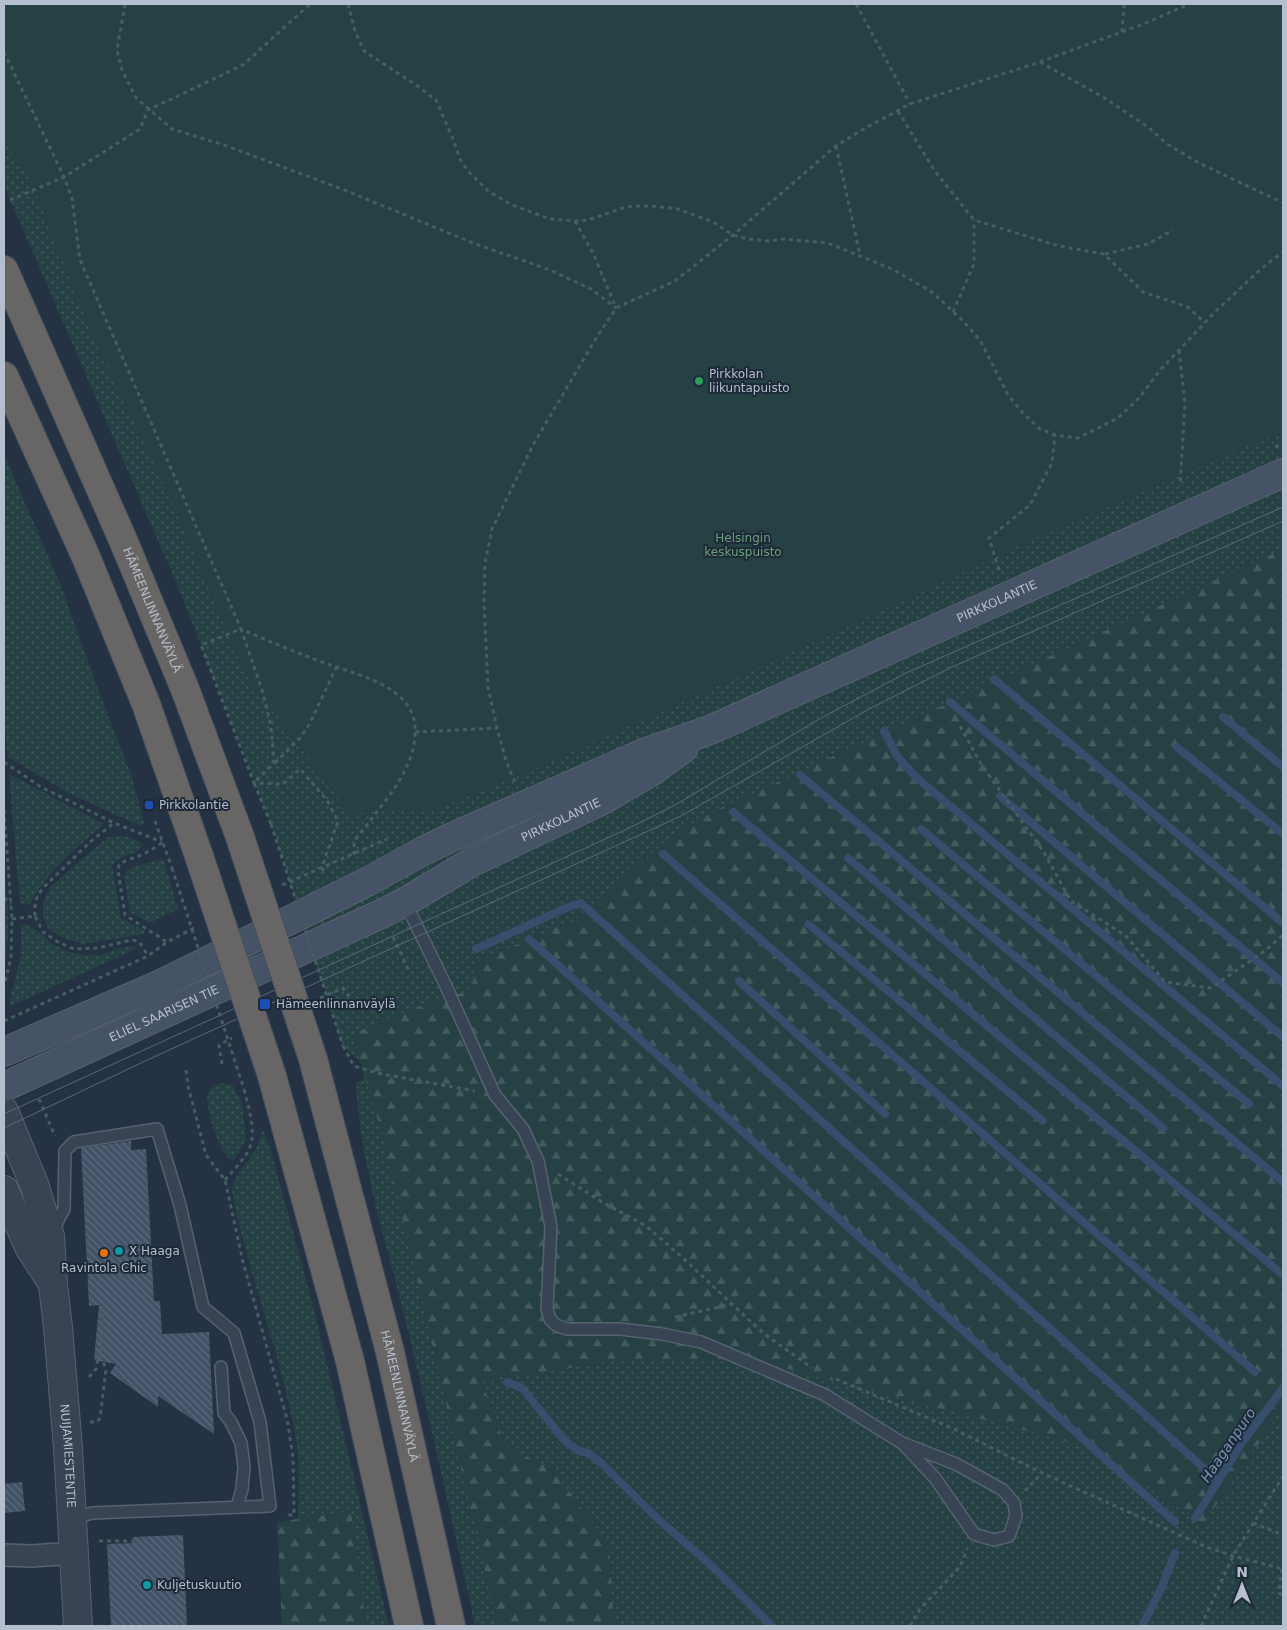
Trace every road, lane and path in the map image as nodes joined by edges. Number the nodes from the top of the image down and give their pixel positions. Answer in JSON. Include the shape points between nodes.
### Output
{"nodes":[{"id":1,"x":124,"y":4,"type":"edge"},
{"id":2,"x":310,"y":4,"type":"edge"},
{"id":3,"x":348,"y":4,"type":"edge"},
{"id":4,"x":856,"y":4,"type":"edge"},
{"id":5,"x":1124,"y":4,"type":"edge"},
{"id":6,"x":1185,"y":4,"type":"edge"},
{"id":7,"x":1122,"y":32,"type":"junction"},
{"id":8,"x":4,"y":52,"type":"edge"},
{"id":9,"x":1040,"y":62,"type":"junction"},
{"id":10,"x":910,"y":104,"type":"junction"},
{"id":11,"x":148,"y":110,"type":"junction"},
{"id":12,"x":898,"y":111,"type":"junction"},
{"id":13,"x":836,"y":146,"type":"junction"},
{"id":14,"x":64,"y":177,"type":"junction"},
{"id":15,"x":10,"y":200,"type":"dead end"},
{"id":16,"x":1283,"y":203,"type":"edge"},
{"id":17,"x":974,"y":220,"type":"junction"},
{"id":18,"x":575,"y":221,"type":"junction"},
{"id":19,"x":1173,"y":230,"type":"dead end"},
{"id":20,"x":732,"y":235,"type":"junction"},
{"id":21,"x":1283,"y":252,"type":"edge"},
{"id":22,"x":1104,"y":254,"type":"junction"},
{"id":23,"x":860,"y":255,"type":"junction"},
{"id":24,"x":4,"y":270,"type":"edge"},
{"id":25,"x":616,"y":308,"type":"junction"},
{"id":26,"x":953,"y":312,"type":"junction"},
{"id":27,"x":1204,"y":323,"type":"junction"},
{"id":28,"x":1179,"y":350,"type":"junction"},
{"id":29,"x":4,"y":376,"type":"edge"},
{"id":30,"x":1055,"y":436,"type":"junction"},
{"id":31,"x":1283,"y":473,"type":"edge"},
{"id":32,"x":1180,"y":486,"type":"dead end"},
{"id":33,"x":999,"y":570,"type":"dead end"},
{"id":34,"x":241,"y":629,"type":"junction"},
{"id":35,"x":336,"y":668,"type":"junction"},
{"id":36,"x":960,"y":726,"type":"dead end"},
{"id":37,"x":497,"y":728,"type":"junction"},
{"id":38,"x":710,"y":730,"type":"junction"},
{"id":39,"x":415,"y":732,"type":"junction"},
{"id":40,"x":4,"y":762,"type":"edge"},
{"id":41,"x":274,"y":763,"type":"junction"},
{"id":42,"x":254,"y":783,"type":"junction"},
{"id":43,"x":517,"y":787,"type":"dead end"},
{"id":44,"x":4,"y":810,"type":"edge"},
{"id":45,"x":155,"y":821,"type":"dead end"},
{"id":46,"x":114,"y":823,"type":"junction"},
{"id":47,"x":4,"y":825,"type":"edge"},
{"id":48,"x":390,"y":838,"type":"dead end"},
{"id":49,"x":162,"y":842,"type":"junction"},
{"id":50,"x":353,"y":853,"type":"junction"},
{"id":51,"x":322,"y":866,"type":"junction"},
{"id":52,"x":328,"y":882,"type":"dead end"},
{"id":53,"x":279,"y":886,"type":"dead end"},
{"id":54,"x":4,"y":898,"type":"edge"},
{"id":55,"x":405,"y":902,"type":"junction"},
{"id":56,"x":11,"y":904,"type":"junction"},
{"id":57,"x":35,"y":916,"type":"junction"},
{"id":58,"x":12,"y":919,"type":"junction"},
{"id":59,"x":201,"y":924,"type":"dead end"},
{"id":60,"x":1283,"y":935,"type":"edge"},
{"id":61,"x":324,"y":940,"type":"joint"},
{"id":62,"x":167,"y":942,"type":"junction"},
{"id":63,"x":148,"y":956,"type":"junction"},
{"id":64,"x":4,"y":986,"type":"edge"},
{"id":65,"x":4,"y":1021,"type":"edge"},
{"id":66,"x":4,"y":1052,"type":"edge"},
{"id":67,"x":186,"y":1070,"type":"dead end"},
{"id":68,"x":29,"y":1074,"type":"junction"},
{"id":69,"x":4,"y":1087,"type":"edge"},
{"id":70,"x":495,"y":1095,"type":"junction"},
{"id":71,"x":4,"y":1111,"type":"edge"},
{"id":72,"x":56,"y":1136,"type":"dead end"},
{"id":73,"x":538,"y":1161,"type":"junction"},
{"id":74,"x":225,"y":1180,"type":"junction"},
{"id":75,"x":4,"y":1190,"type":"edge"},
{"id":76,"x":50,"y":1236,"type":"junction"},
{"id":77,"x":53,"y":1285,"type":"junction"},
{"id":78,"x":107,"y":1316,"type":"dead end"},
{"id":79,"x":101,"y":1356,"type":"junction"},
{"id":80,"x":221,"y":1366,"type":"dead end"},
{"id":81,"x":816,"y":1369,"type":"dead end"},
{"id":82,"x":832,"y":1377,"type":"dead end"},
{"id":83,"x":84,"y":1378,"type":"dead end"},
{"id":84,"x":87,"y":1423,"type":"dead end"},
{"id":85,"x":902,"y":1443,"type":"junction"},
{"id":86,"x":1283,"y":1476,"type":"edge"},
{"id":87,"x":237,"y":1507,"type":"junction"},
{"id":88,"x":294,"y":1512,"type":"dead end"},
{"id":89,"x":72,"y":1519,"type":"junction"},
{"id":90,"x":1254,"y":1523,"type":"junction"},
{"id":91,"x":974,"y":1534,"type":"junction"},
{"id":92,"x":1283,"y":1535,"type":"edge"},
{"id":93,"x":133,"y":1541,"type":"dead end"},
{"id":94,"x":84,"y":1547,"type":"junction"},
{"id":95,"x":4,"y":1555,"type":"edge"},
{"id":96,"x":1233,"y":1556,"type":"junction"},
{"id":97,"x":1282,"y":1569,"type":"edge"},
{"id":98,"x":1283,"y":1596,"type":"edge"},
{"id":99,"x":78,"y":1626,"type":"edge"},
{"id":100,"x":409,"y":1626,"type":"edge"},
{"id":101,"x":451,"y":1626,"type":"edge"},
{"id":102,"x":910,"y":1626,"type":"edge"},
{"id":103,"x":1201,"y":1626,"type":"edge"}],
"edges":[{"from":1,"to":11,"type":"path","via":[[117,50],[122,70],[136,98]]},
{"from":2,"to":11,"type":"path","via":[[244,65]]},
{"from":3,"to":18,"type":"path","via":[[364,51],[436,100],[461,161],[488,191],[510,204],[550,219]]},
{"from":4,"to":10,"type":"path"},
{"from":5,"to":7,"type":"path"},
{"from":6,"to":7,"type":"path"},
{"from":7,"to":9,"type":"path"},
{"from":8,"to":14,"type":"path"},
{"from":9,"to":10,"type":"path"},
{"from":9,"to":16,"type":"path","via":[[1103,97],[1197,162]]},
{"from":10,"to":12,"type":"path"},
{"from":11,"to":14,"type":"path","via":[[140,128]]},
{"from":11,"to":25,"type":"path","via":[[172,128],[342,189],[473,243],[550,270],[591,289]]},
{"from":12,"to":13,"type":"path"},
{"from":12,"to":17,"type":"path","via":[[934,170]]},
{"from":13,"to":20,"type":"path"},
{"from":13,"to":23,"type":"path"},
{"from":14,"to":15,"type":"path"},
{"from":14,"to":34,"type":"path","via":[[72,198],[80,260]]},
{"from":17,"to":22,"type":"path","via":[[1059,246]]},
{"from":17,"to":26,"type":"path","via":[[974,264]]},
{"from":18,"to":20,"type":"path","via":[[623,208],[678,208],[713,222]]},
{"from":18,"to":25,"type":"path","via":[[593,253]]},
{"from":19,"to":22,"type":"path","via":[[1148,244]]},
{"from":20,"to":23,"type":"path","via":[[768,241],[784,239],[828,243]]},
{"from":20,"to":25,"type":"path","via":[[675,281]]},
{"from":21,"to":27,"type":"path"},
{"from":22,"to":27,"type":"path","via":[[1143,292],[1188,306]]},
{"from":23,"to":26,"type":"path","via":[[892,268],[932,292]]},
{"from":24,"to":101,"type":"highway","name":"HÄMEENLINNANVÄYLÄ","bridge":true,"via":[[134,566],[185,689],[240,837],[313,1059],[390,1352]]},
{"from":25,"to":37,"type":"path","via":[[533,445],[492,529],[485,563],[484,603],[488,687]]},
{"from":26,"to":30,"type":"path","via":[[980,340],[1008,396],[1023,414]]},
{"from":27,"to":28,"type":"path"},
{"from":28,"to":30,"type":"path","via":[[1118,418],[1078,438]]},
{"from":28,"to":32,"type":"path","via":[[1185,403]]},
{"from":29,"to":100,"type":"highway","bridge":true,"via":[[86,557],[138,686],[272,1076],[350,1361]]},
{"from":30,"to":33,"type":"path","via":[[1052,463],[1030,505],[989,538]]},
{"from":31,"to":38,"type":"main road","name":"PIRKKOLANTIE"},
{"from":34,"to":35,"type":"path"},
{"from":34,"to":41,"type":"path","via":[[271,726]]},
{"from":34,"to":42,"type":"path","via":[[201,645]]},
{"from":35,"to":39,"type":"path","via":[[374,682],[403,700],[415,721]]},
{"from":35,"to":41,"type":"path","via":[[309,725]]},
{"from":36,"to":60,"type":"path","via":[[981,764],[1043,851],[1071,901],[1126,936],[1165,982],[1211,988]]},
{"from":37,"to":39,"type":"path"},
{"from":37,"to":43,"type":"path"},
{"from":38,"to":55,"type":"main road","name":"PIRKKOLANTIE","via":[[652,771],[599,802],[472,862]]},
{"from":38,"to":66,"type":"main road","name":"PIRKKOLANTIE","via":[[644,753],[450,838],[161,984]]},
{"from":39,"to":50,"type":"path","via":[[410,758],[398,783],[357,838]]},
{"from":40,"to":46,"type":"path","via":[[41,787]]},
{"from":41,"to":42,"type":"path"},
{"from":42,"to":51,"type":"path","via":[[283,784],[300,769],[327,800],[338,821]]},
{"from":42,"to":70,"type":"path","bridge":true,"via":[[271,824],[343,1046],[354,1066]]},
{"from":44,"to":47,"type":"path"},
{"from":45,"to":49,"type":"path"},
{"from":46,"to":49,"type":"path"},
{"from":46,"to":57,"type":"path","via":[[44,886],[35,902]]},
{"from":47,"to":56,"type":"path"},
{"from":48,"to":50,"type":"path"},
{"from":49,"to":62,"type":"path","via":[[144,854],[124,861],[118,871],[125,915]]},
{"from":49,"to":74,"type":"path","bridge":true,"via":[[252,1118],[249,1150]]},
{"from":50,"to":51,"type":"path"},
{"from":51,"to":52,"type":"path"},
{"from":51,"to":53,"type":"path"},
{"from":54,"to":56,"type":"path"},
{"from":55,"to":61,"type":"main road","name":"PIRKKOLANTIE"},
{"from":55,"to":70,"type":"lane"},
{"from":56,"to":58,"type":"path"},
{"from":57,"to":58,"type":"path"},
{"from":57,"to":63,"type":"path","via":[[43,932],[74,949],[137,940]]},
{"from":58,"to":64,"type":"path","via":[[12,958]]},
{"from":59,"to":62,"type":"path"},
{"from":61,"to":68,"type":"main road","name":"ELIEL SAARISEN TIE"},
{"from":62,"to":63,"type":"path"},
{"from":63,"to":65,"type":"path"},
{"from":67,"to":74,"type":"path","via":[[206,1155]]},
{"from":68,"to":69,"type":"main road","name":"ELIEL SAARISEN TIE"},
{"from":68,"to":72,"type":"path"},
{"from":70,"to":73,"type":"lane","via":[[523,1129]]},
{"from":71,"to":76,"type":"street","name":"NUIJAMIESTENTIE","via":[[34,1184]]},
{"from":73,"to":81,"type":"path","via":[[646,1226],[763,1334]]},
{"from":73,"to":85,"type":"lane","via":[[551,1227],[547,1309],[556,1325],[567,1329],[620,1329],[702,1342],[824,1395]]},
{"from":74,"to":88,"type":"path","via":[[243,1262],[287,1419],[293,1458]]},
{"from":75,"to":77,"type":"street","name":"NUIJAMIESTENTIE","via":[[29,1246]]},
{"from":76,"to":77,"type":"street","name":"NUIJAMIESTENTIE"},
{"from":76,"to":87,"type":"lane","via":[[64,1209],[65,1151],[74,1142],[157,1129],[180,1205],[203,1307],[234,1333],[260,1422],[270,1506]]},
{"from":77,"to":89,"type":"street","name":"NUIJAMIESTENTIE"},
{"from":78,"to":79,"type":"path","via":[[103,1316]]},
{"from":79,"to":83,"type":"path","via":[[90,1377]]},
{"from":79,"to":84,"type":"path","via":[[106,1370],[100,1418],[97,1422]]},
{"from":80,"to":87,"type":"lane","via":[[224,1414],[241,1443],[243,1459],[242,1489]]},
{"from":82,"to":96,"type":"path","via":[[954,1429],[1042,1473],[1204,1546]]},
{"from":85,"to":91,"type":"lane","via":[[935,1478]]},
{"from":85,"to":91,"type":"lane","via":[[956,1464],[1003,1490],[1014,1503],[1016,1516],[1009,1536],[994,1540]]},
{"from":86,"to":90,"type":"path"},
{"from":87,"to":89,"type":"lane","via":[[92,1513]]},
{"from":89,"to":94,"type":"street","name":"NUIJAMIESTENTIE"},
{"from":90,"to":92,"type":"path"},
{"from":90,"to":96,"type":"path"},
{"from":91,"to":102,"type":"path","via":[[960,1567],[920,1609]]},
{"from":93,"to":94,"type":"path"},
{"from":94,"to":95,"type":"street","via":[[31,1556]]},
{"from":94,"to":99,"type":"street","name":"NUIJAMIESTENTIE"},
{"from":96,"to":97,"type":"path"},
{"from":96,"to":103,"type":"path"},
{"from":97,"to":98,"type":"path","via":[[1279,1594]]}]}
